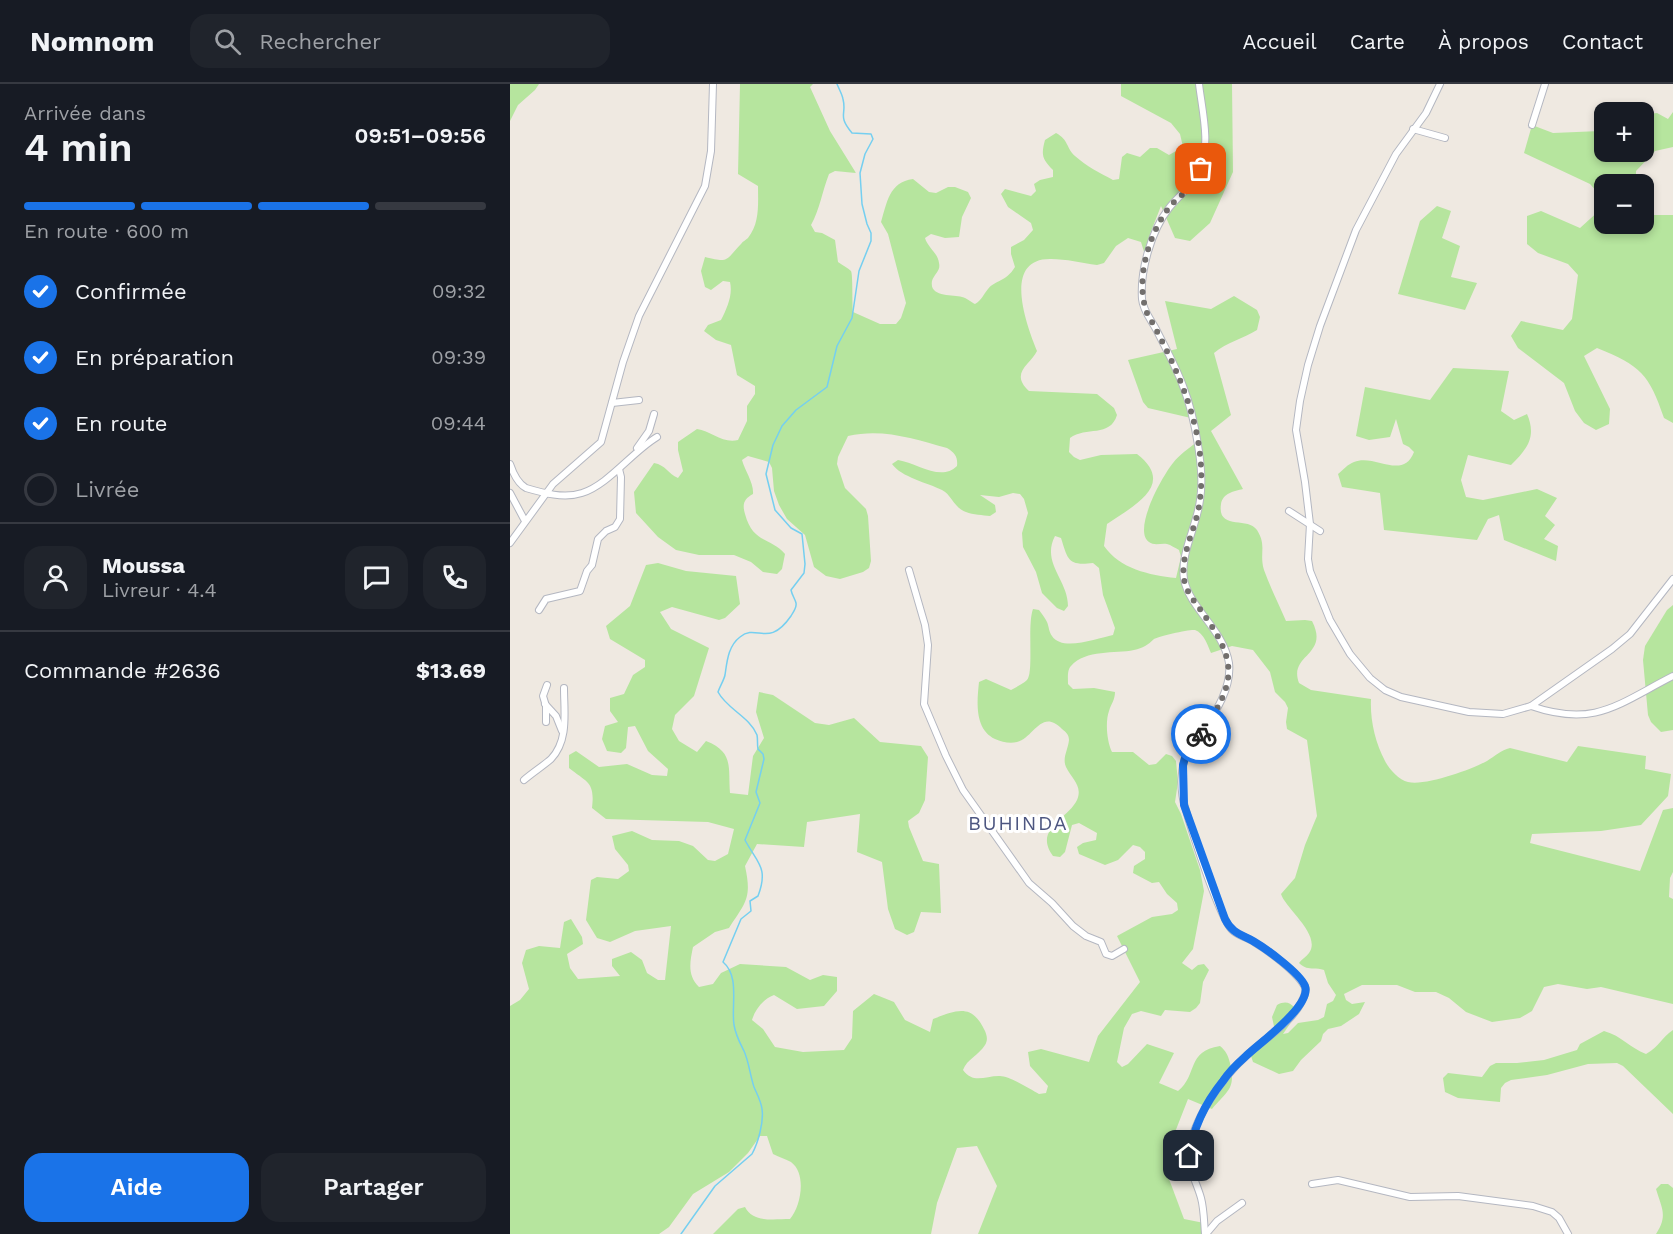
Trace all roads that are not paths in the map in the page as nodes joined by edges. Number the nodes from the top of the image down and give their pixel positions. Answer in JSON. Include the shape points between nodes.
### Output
{"nodes":[{"id":1,"x":713,"y":84,"type":"edge"},
{"id":2,"x":1199,"y":84,"type":"edge"},
{"id":3,"x":1440,"y":84,"type":"edge"},
{"id":4,"x":1545,"y":84,"type":"edge"},
{"id":5,"x":1532,"y":125,"type":"dead end"},
{"id":6,"x":1413,"y":129,"type":"junction"},
{"id":7,"x":1445,"y":138,"type":"dead end"},
{"id":8,"x":639,"y":400,"type":"dead end"},
{"id":9,"x":612,"y":403,"type":"junction"},
{"id":10,"x":654,"y":414,"type":"dead end"},
{"id":11,"x":657,"y":437,"type":"dead end"},
{"id":12,"x":633,"y":454,"type":"junction"},
{"id":13,"x":510,"y":464,"type":"edge"},
{"id":14,"x":619,"y":468,"type":"junction"},
{"id":15,"x":510,"y":493,"type":"edge"},
{"id":16,"x":545,"y":493,"type":"junction"},
{"id":17,"x":1289,"y":511,"type":"dead end"},
{"id":18,"x":525,"y":521,"type":"junction"},
{"id":19,"x":1310,"y":524,"type":"junction"},
{"id":20,"x":1320,"y":531,"type":"dead end"},
{"id":21,"x":510,"y":543,"type":"edge"},
{"id":22,"x":909,"y":570,"type":"dead end"},
{"id":23,"x":1673,"y":579,"type":"edge"},
{"id":24,"x":539,"y":610,"type":"dead end"},
{"id":25,"x":1673,"y":676,"type":"edge"},
{"id":26,"x":547,"y":685,"type":"dead end"},
{"id":27,"x":564,"y":688,"type":"dead end"},
{"id":28,"x":545,"y":704,"type":"junction"},
{"id":29,"x":1531,"y":706,"type":"junction"},
{"id":30,"x":546,"y":722,"type":"dead end"},
{"id":31,"x":563,"y":737,"type":"junction"},
{"id":32,"x":524,"y":780,"type":"dead end"},
{"id":33,"x":1124,"y":949,"type":"dead end"},
{"id":34,"x":1312,"y":1184,"type":"dead end"},
{"id":35,"x":1242,"y":1203,"type":"dead end"},
{"id":36,"x":1205,"y":1234,"type":"edge"},
{"id":37,"x":1568,"y":1234,"type":"edge"}],
"edges":[{"from":1,"to":9,"type":"street","via":[[711,151],[705,186],[639,316]]},
{"from":2,"to":36,"type":"street","via":[[1204,129],[1201,169],[1169,207],[1152,237],[1142,300],[1183,386],[1198,442],[1200,501],[1184,580],[1190,596],[1224,645],[1229,664],[1225,692],[1187,751],[1183,796],[1228,926],[1293,972],[1306,989],[1286,1021],[1222,1081],[1194,1132],[1189,1164],[1201,1198]]},
{"from":3,"to":6,"type":"street"},
{"from":4,"to":5,"type":"street"},
{"from":6,"to":7,"type":"street"},
{"from":6,"to":19,"type":"street","via":[[1356,230],[1308,365],[1296,430]]},
{"from":8,"to":9,"type":"street"},
{"from":9,"to":16,"type":"street","via":[[601,442]]},
{"from":10,"to":12,"type":"street","via":[[649,431]]},
{"from":11,"to":12,"type":"street"},
{"from":12,"to":14,"type":"street"},
{"from":13,"to":16,"type":"street","via":[[522,486]]},
{"from":14,"to":16,"type":"street","via":[[582,493]]},
{"from":14,"to":24,"type":"street","via":[[620,519],[598,539],[580,591],[546,600]]},
{"from":15,"to":18,"type":"street"},
{"from":16,"to":18,"type":"street"},
{"from":17,"to":19,"type":"street"},
{"from":18,"to":21,"type":"street"},
{"from":19,"to":20,"type":"street"},
{"from":19,"to":29,"type":"street","via":[[1310,572],[1330,621],[1370,678],[1401,697],[1469,712],[1503,714]]},
{"from":22,"to":33,"type":"street","via":[[928,645],[924,704],[963,790],[1029,883],[1073,926],[1101,942],[1106,954],[1112,956]]},
{"from":23,"to":29,"type":"street","via":[[1630,634]]},
{"from":25,"to":29,"type":"street","via":[[1594,714],[1562,714]]},
{"from":26,"to":28,"type":"street"},
{"from":27,"to":31,"type":"street"},
{"from":28,"to":30,"type":"street"},
{"from":28,"to":31,"type":"street","via":[[561,726]]},
{"from":31,"to":32,"type":"street","via":[[551,759]]},
{"from":34,"to":37,"type":"street","via":[[1338,1180],[1410,1197],[1458,1196],[1533,1206],[1552,1212]]},
{"from":35,"to":36,"type":"street"}]}
